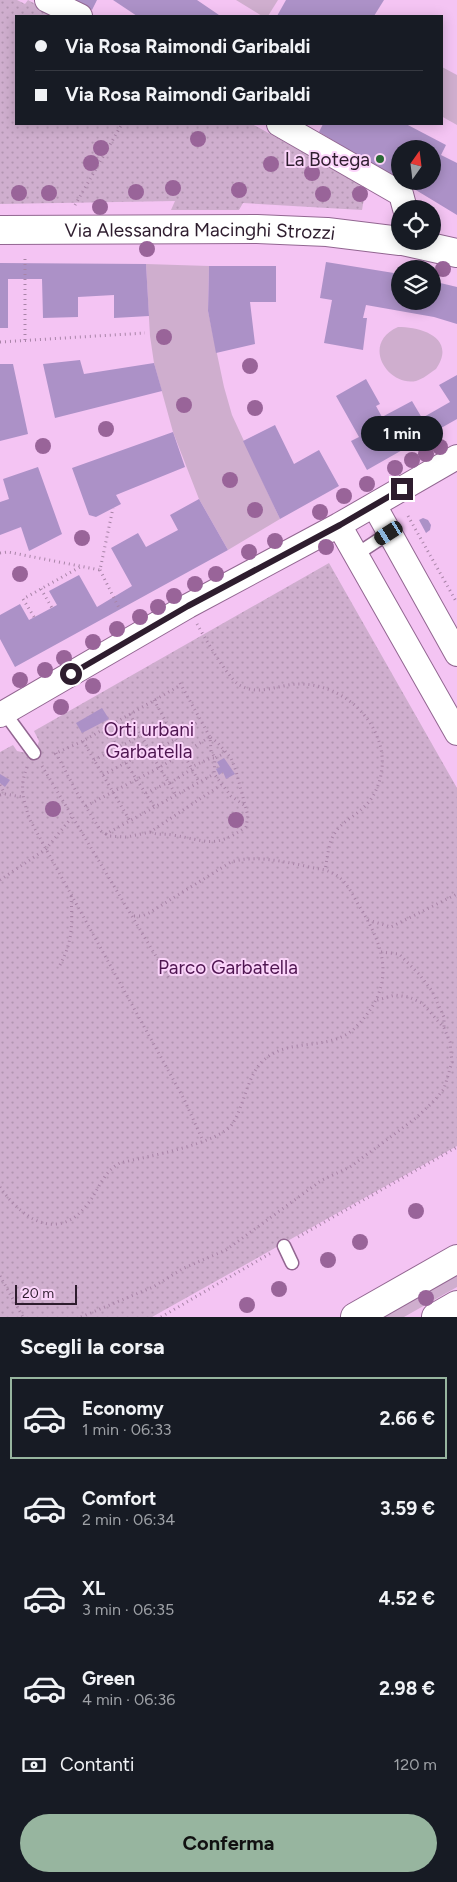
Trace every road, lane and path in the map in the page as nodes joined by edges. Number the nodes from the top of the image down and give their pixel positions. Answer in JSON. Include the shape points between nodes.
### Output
{"nodes":[{"id":1,"x":47,"y":0,"type":"edge"},
{"id":2,"x":78,"y":15,"type":"edge"},
{"id":3,"x":121,"y":125,"type":"edge"},
{"id":4,"x":281,"y":125,"type":"edge"},
{"id":5,"x":400,"y":200,"type":"edge"},
{"id":6,"x":74,"y":207,"type":"dead end"},
{"id":7,"x":0,"y":230,"type":"edge"},
{"id":8,"x":391,"y":240,"type":"edge"},
{"id":9,"x":441,"y":249,"type":"edge"},
{"id":10,"x":457,"y":253,"type":"edge"},
{"id":11,"x":25,"y":257,"type":"dead end"},
{"id":12,"x":145,"y":333,"type":"dead end"},
{"id":13,"x":25,"y":340,"type":"junction"},
{"id":14,"x":0,"y":342,"type":"edge"},
{"id":15,"x":457,"y":457,"type":"edge"},
{"id":16,"x":374,"y":505,"type":"junction"},
{"id":17,"x":113,"y":508,"type":"dead end"},
{"id":18,"x":405,"y":511,"type":"dead end"},
{"id":19,"x":340,"y":525,"type":"junction"},
{"id":20,"x":389,"y":533,"type":"junction"},
{"id":21,"x":0,"y":553,"type":"edge"},
{"id":22,"x":357,"y":554,"type":"junction"},
{"id":23,"x":81,"y":567,"type":"junction"},
{"id":24,"x":100,"y":570,"type":"junction"},
{"id":25,"x":41,"y":588,"type":"junction"},
{"id":26,"x":457,"y":603,"type":"edge"},
{"id":27,"x":188,"y":606,"type":"junction"},
{"id":28,"x":52,"y":608,"type":"dead end"},
{"id":29,"x":120,"y":610,"type":"dead end"},
{"id":30,"x":34,"y":618,"type":"dead end"},
{"id":31,"x":457,"y":654,"type":"edge"},
{"id":32,"x":154,"y":700,"type":"junction"},
{"id":33,"x":1,"y":711,"type":"edge"},
{"id":34,"x":130,"y":714,"type":"junction"},
{"id":35,"x":200,"y":721,"type":"junction"},
{"id":36,"x":167,"y":722,"type":"junction"},
{"id":37,"x":106,"y":728,"type":"junction"},
{"id":38,"x":457,"y":733,"type":"edge"},
{"id":39,"x":141,"y":736,"type":"junction"},
{"id":40,"x":175,"y":737,"type":"junction"},
{"id":41,"x":210,"y":737,"type":"junction"},
{"id":42,"x":83,"y":741,"type":"junction"},
{"id":43,"x":118,"y":747,"type":"junction"},
{"id":44,"x":224,"y":751,"type":"junction"},
{"id":45,"x":150,"y":752,"type":"junction"},
{"id":46,"x":183,"y":753,"type":"junction"},
{"id":47,"x":56,"y":754,"type":"junction"},
{"id":48,"x":49,"y":757,"type":"dead end"},
{"id":49,"x":39,"y":758,"type":"junction"},
{"id":50,"x":215,"y":758,"type":"junction"},
{"id":51,"x":94,"y":760,"type":"junction"},
{"id":52,"x":126,"y":763,"type":"junction"},
{"id":53,"x":160,"y":767,"type":"junction"},
{"id":54,"x":191,"y":768,"type":"junction"},
{"id":55,"x":214,"y":774,"type":"junction"},
{"id":56,"x":103,"y":776,"type":"junction"},
{"id":57,"x":136,"y":779,"type":"junction"},
{"id":58,"x":199,"y":782,"type":"junction"},
{"id":59,"x":170,"y":783,"type":"junction"},
{"id":60,"x":0,"y":785,"type":"edge"},
{"id":61,"x":221,"y":785,"type":"junction"},
{"id":62,"x":112,"y":792,"type":"junction"},
{"id":63,"x":146,"y":793,"type":"junction"},
{"id":64,"x":5,"y":794,"type":"junction"},
{"id":65,"x":0,"y":795,"type":"edge"},
{"id":66,"x":176,"y":795,"type":"junction"},
{"id":67,"x":22,"y":797,"type":"junction"},
{"id":68,"x":245,"y":805,"type":"junction"},
{"id":69,"x":86,"y":806,"type":"junction"},
{"id":70,"x":155,"y":808,"type":"junction"},
{"id":71,"x":72,"y":817,"type":"junction"},
{"id":72,"x":130,"y":821,"type":"junction"},
{"id":73,"x":150,"y":832,"type":"junction"},
{"id":74,"x":106,"y":834,"type":"junction"},
{"id":75,"x":46,"y":849,"type":"junction"},
{"id":76,"x":326,"y":870,"type":"junction"},
{"id":77,"x":0,"y":880,"type":"edge"},
{"id":78,"x":70,"y":891,"type":"junction"},
{"id":79,"x":457,"y":894,"type":"edge"},
{"id":80,"x":131,"y":916,"type":"junction"},
{"id":81,"x":368,"y":919,"type":"junction"},
{"id":82,"x":381,"y":952,"type":"junction"},
{"id":83,"x":60,"y":965,"type":"dead end"},
{"id":84,"x":169,"y":978,"type":"dead end"},
{"id":85,"x":374,"y":1001,"type":"junction"},
{"id":86,"x":444,"y":1028,"type":"junction"},
{"id":87,"x":203,"y":1140,"type":"junction"},
{"id":88,"x":457,"y":1147,"type":"edge"},
{"id":89,"x":0,"y":1187,"type":"edge"},
{"id":90,"x":284,"y":1246,"type":"junction"},
{"id":91,"x":457,"y":1259,"type":"edge"},
{"id":92,"x":292,"y":1263,"type":"dead end"},
{"id":93,"x":0,"y":1276,"type":"edge"},
{"id":94,"x":457,"y":1305,"type":"edge"},
{"id":95,"x":23,"y":1317,"type":"edge"},
{"id":96,"x":81,"y":1317,"type":"edge"},
{"id":97,"x":162,"y":1317,"type":"edge"},
{"id":98,"x":355,"y":1317,"type":"edge"},
{"id":99,"x":436,"y":1317,"type":"edge"}],
"edges":[{"from":1,"to":2,"type":"street"},
{"from":3,"to":6,"type":"path"},
{"from":4,"to":5,"type":"street"},
{"from":7,"to":8,"type":"street","name":"Via Alessandra Macinghi Strozzi","via":[[256,229],[327,232]]},
{"from":9,"to":10,"type":"street","name":"Via Alessandra Macinghi Strozzi"},
{"from":11,"to":13,"type":"path"},
{"from":12,"to":13,"type":"path"},
{"from":13,"to":14,"type":"path"},
{"from":15,"to":16,"type":"street"},
{"from":16,"to":19,"type":"street"},
{"from":16,"to":20,"type":"street"},
{"from":17,"to":24,"type":"path"},
{"from":18,"to":26,"type":"path"},
{"from":19,"to":22,"type":"street"},
{"from":19,"to":27,"type":"street"},
{"from":20,"to":22,"type":"lane"},
{"from":20,"to":31,"type":"street"},
{"from":21,"to":23,"type":"path"},
{"from":22,"to":38,"type":"street"},
{"from":23,"to":24,"type":"path"},
{"from":23,"to":25,"type":"path"},
{"from":24,"to":29,"type":"path"},
{"from":25,"to":28,"type":"path"},
{"from":25,"to":30,"type":"path","via":[[23,598]]},
{"from":27,"to":33,"type":"street"},
{"from":27,"to":76,"type":"path","via":[[230,676],[239,684],[264,690],[307,684],[328,690],[355,704],[371,724],[383,759],[380,778],[365,808],[333,835]]},
{"from":32,"to":34,"type":"path"},
{"from":32,"to":35,"type":"path","via":[[180,684]]},
{"from":32,"to":36,"type":"path"},
{"from":33,"to":49,"type":"lane"},
{"from":34,"to":37,"type":"path"},
{"from":34,"to":39,"type":"path"},
{"from":35,"to":40,"type":"path"},
{"from":35,"to":41,"type":"path"},
{"from":36,"to":39,"type":"path"},
{"from":36,"to":40,"type":"path"},
{"from":37,"to":42,"type":"path"},
{"from":37,"to":43,"type":"path"},
{"from":39,"to":43,"type":"path"},
{"from":39,"to":45,"type":"path"},
{"from":40,"to":45,"type":"path"},
{"from":40,"to":46,"type":"path"},
{"from":41,"to":44,"type":"path"},
{"from":41,"to":46,"type":"path"},
{"from":41,"to":50,"type":"path"},
{"from":42,"to":47,"type":"path"},
{"from":42,"to":51,"type":"path"},
{"from":43,"to":51,"type":"path"},
{"from":43,"to":52,"type":"path"},
{"from":44,"to":50,"type":"path"},
{"from":44,"to":68,"type":"path","via":[[231,758]]},
{"from":45,"to":52,"type":"path"},
{"from":45,"to":53,"type":"path"},
{"from":46,"to":53,"type":"path"},
{"from":46,"to":54,"type":"path"},
{"from":47,"to":48,"type":"path"},
{"from":47,"to":69,"type":"path"},
{"from":49,"to":67,"type":"path","via":[[26,770]]},
{"from":49,"to":71,"type":"path"},
{"from":50,"to":54,"type":"path"},
{"from":50,"to":55,"type":"path"},
{"from":51,"to":56,"type":"path"},
{"from":52,"to":56,"type":"path"},
{"from":52,"to":57,"type":"path"},
{"from":53,"to":57,"type":"path"},
{"from":53,"to":59,"type":"path"},
{"from":54,"to":58,"type":"path"},
{"from":54,"to":59,"type":"path"},
{"from":55,"to":58,"type":"path"},
{"from":55,"to":61,"type":"path"},
{"from":56,"to":62,"type":"path"},
{"from":57,"to":62,"type":"path"},
{"from":57,"to":63,"type":"path"},
{"from":58,"to":66,"type":"path"},
{"from":59,"to":63,"type":"path"},
{"from":59,"to":66,"type":"path"},
{"from":60,"to":64,"type":"path"},
{"from":61,"to":68,"type":"path"},
{"from":61,"to":73,"type":"path"},
{"from":62,"to":69,"type":"path"},
{"from":62,"to":72,"type":"path"},
{"from":63,"to":70,"type":"path"},
{"from":64,"to":65,"type":"path"},
{"from":64,"to":67,"type":"path"},
{"from":66,"to":70,"type":"path"},
{"from":67,"to":75,"type":"path"},
{"from":68,"to":73,"type":"path","via":[[246,827],[214,843]]},
{"from":69,"to":74,"type":"path"},
{"from":70,"to":72,"type":"path"},
{"from":71,"to":75,"type":"path"},
{"from":71,"to":80,"type":"path"},
{"from":72,"to":74,"type":"path"},
{"from":73,"to":74,"type":"path","via":[[127,837]]},
{"from":75,"to":77,"type":"path"},
{"from":75,"to":78,"type":"path"},
{"from":76,"to":80,"type":"path","via":[[243,858],[231,862],[149,913]]},
{"from":76,"to":81,"type":"path","via":[[344,880]]},
{"from":78,"to":83,"type":"path","via":[[72,928],[68,950]]},
{"from":78,"to":87,"type":"path","via":[[184,1099]]},
{"from":79,"to":81,"type":"path","via":[[391,926]]},
{"from":80,"to":84,"type":"path"},
{"from":81,"to":82,"type":"path"},
{"from":82,"to":85,"type":"path","via":[[383,980]]},
{"from":82,"to":86,"type":"path","via":[[399,954],[419,974],[432,991],[444,1017]]},
{"from":85,"to":86,"type":"path","via":[[395,995],[409,997],[422,1003]]},
{"from":85,"to":87,"type":"path","via":[[358,1025],[336,1040],[292,1047],[265,1059],[256,1070],[233,1123],[219,1135]]},
{"from":86,"to":96,"type":"path","via":[[450,1042],[452,1062],[449,1075],[444,1089],[416,1118],[350,1167],[322,1180],[226,1250],[184,1268],[153,1287]]},
{"from":87,"to":89,"type":"path","via":[[111,1168],[86,1207],[66,1221],[54,1224],[31,1219],[18,1210]]},
{"from":88,"to":90,"type":"path"},
{"from":90,"to":92,"type":"lane"},
{"from":90,"to":97,"type":"path"},
{"from":91,"to":98,"type":"street"},
{"from":93,"to":95,"type":"path"},
{"from":94,"to":99,"type":"street"}]}
